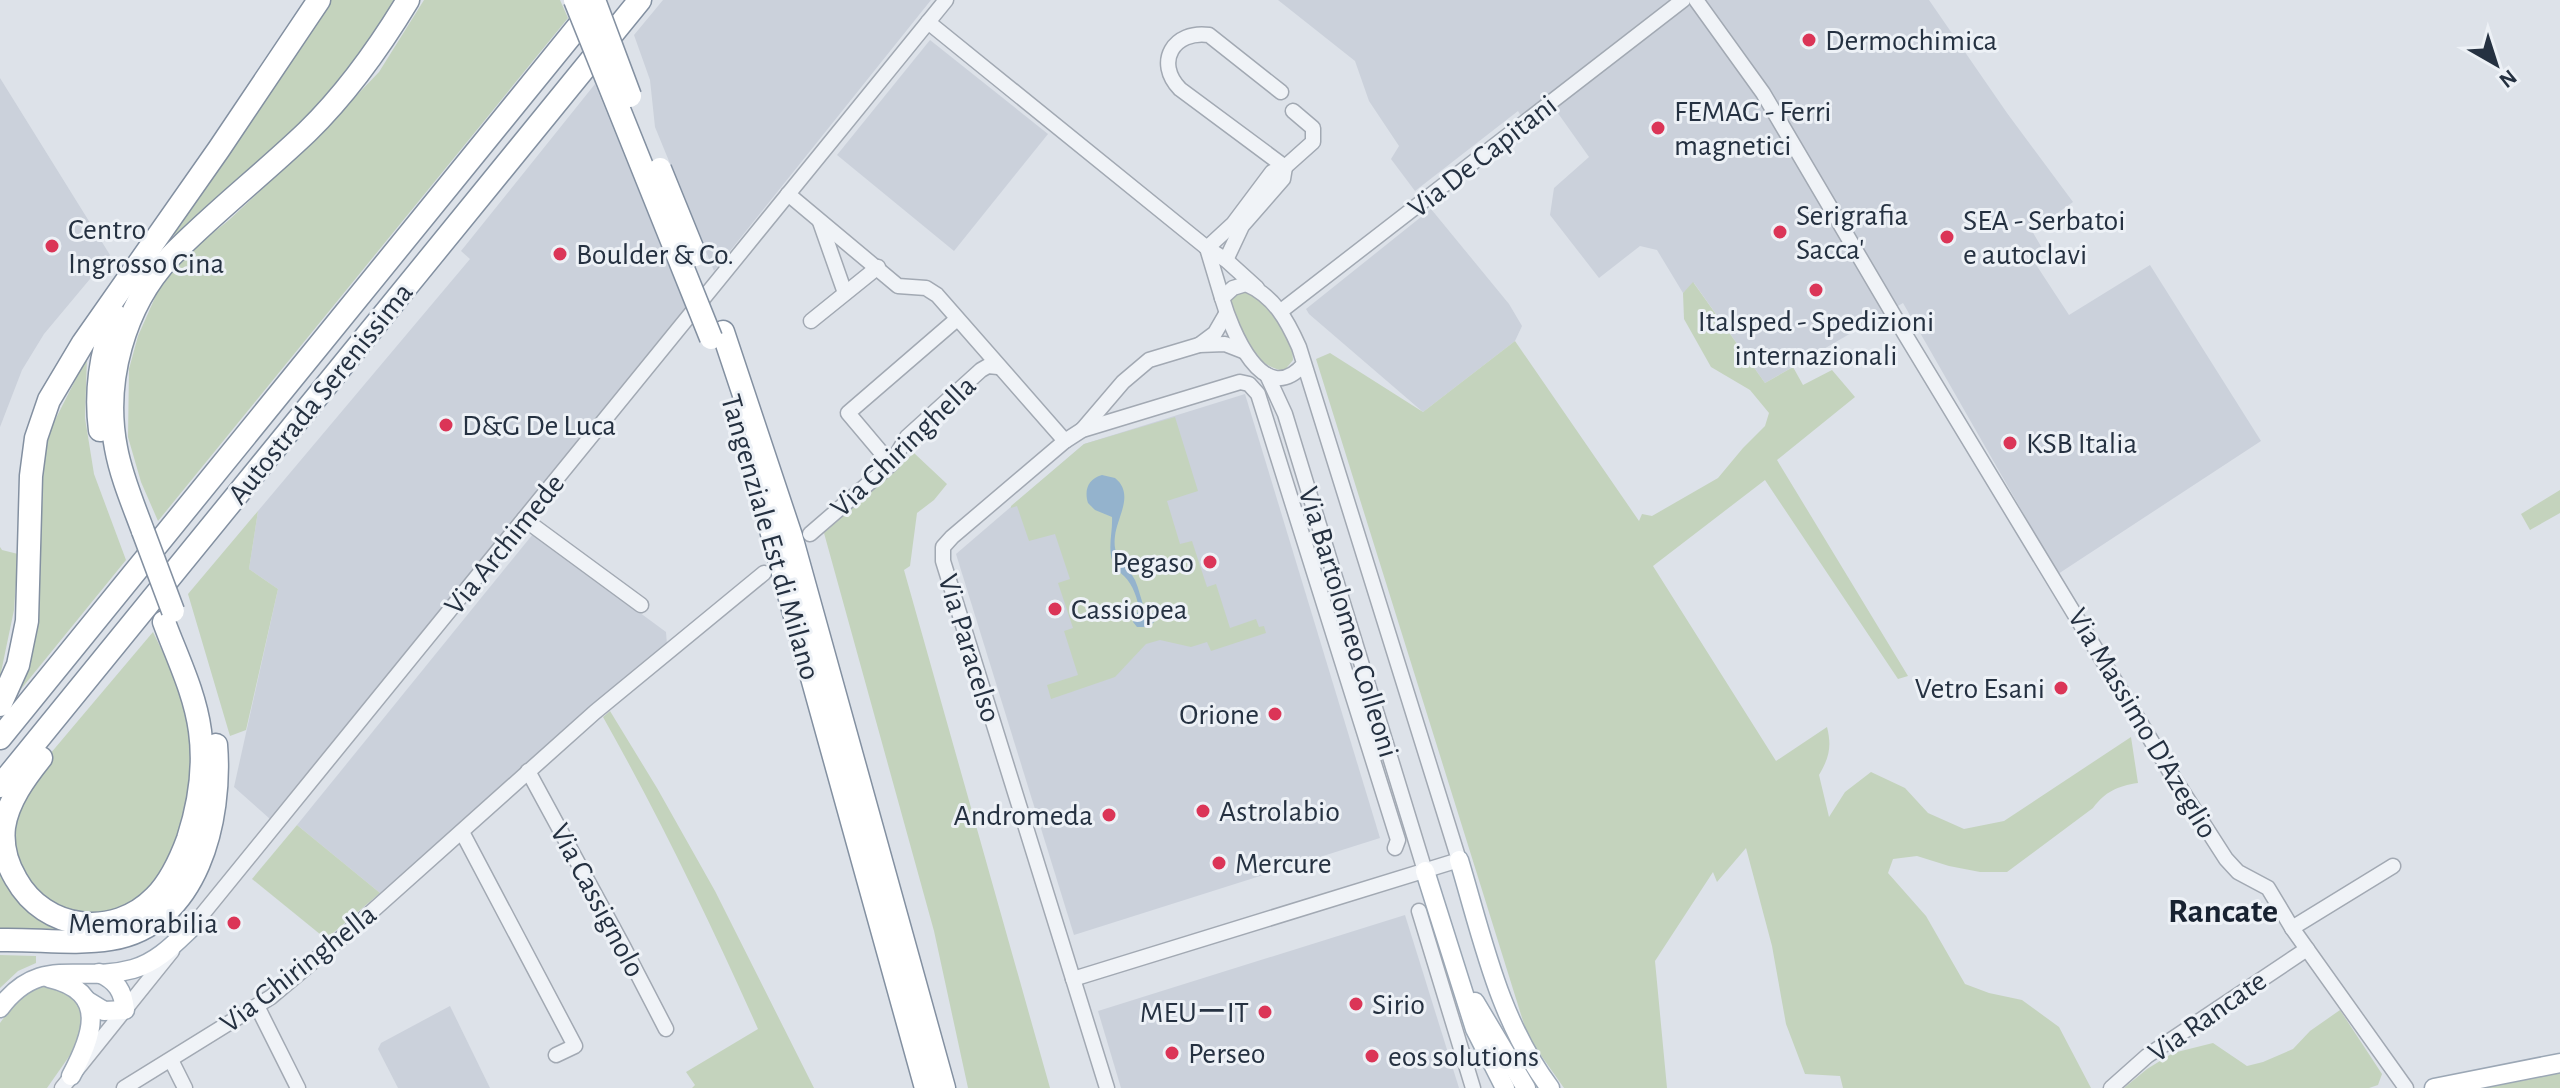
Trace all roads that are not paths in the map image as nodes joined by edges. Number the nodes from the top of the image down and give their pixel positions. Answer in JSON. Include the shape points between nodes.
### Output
{"nodes":[{"id":1,"x":319,"y":0,"type":"edge"},
{"id":2,"x":408,"y":0,"type":"edge"},
{"id":3,"x":575,"y":0,"type":"edge"},
{"id":4,"x":597,"y":0,"type":"edge"},
{"id":5,"x":640,"y":0,"type":"edge"},
{"id":6,"x":946,"y":0,"type":"edge"},
{"id":7,"x":1683,"y":0,"type":"edge"},
{"id":8,"x":1696,"y":0,"type":"edge"},
{"id":9,"x":928,"y":22,"type":"junction"},
{"id":10,"x":1281,"y":92,"type":"dead end"},
{"id":11,"x":1293,"y":111,"type":"dead end"},
{"id":12,"x":1285,"y":167,"type":"junction"},
{"id":13,"x":788,"y":194,"type":"junction"},
{"id":14,"x":820,"y":219,"type":"junction"},
{"id":15,"x":1207,"y":248,"type":"junction"},
{"id":16,"x":142,"y":260,"type":"junction"},
{"id":17,"x":1226,"y":260,"type":"junction"},
{"id":18,"x":878,"y":267,"type":"junction"},
{"id":19,"x":1259,"y":290,"type":"junction"},
{"id":20,"x":845,"y":293,"type":"junction"},
{"id":21,"x":1222,"y":298,"type":"junction"},
{"id":22,"x":1281,"y":311,"type":"junction"},
{"id":23,"x":1226,"y":314,"type":"junction"},
{"id":24,"x":957,"y":319,"type":"junction"},
{"id":25,"x":811,"y":321,"type":"dead end"},
{"id":26,"x":717,"y":335,"type":"junction"},
{"id":27,"x":1199,"y":345,"type":"junction"},
{"id":28,"x":1245,"y":352,"type":"junction"},
{"id":29,"x":1304,"y":364,"type":"junction"},
{"id":30,"x":998,"y":367,"type":"junction"},
{"id":31,"x":1267,"y":375,"type":"junction"},
{"id":32,"x":1249,"y":384,"type":"joint"},
{"id":33,"x":1082,"y":430,"type":"junction"},
{"id":34,"x":1065,"y":441,"type":"junction"},
{"id":35,"x":891,"y":464,"type":"junction"},
{"id":36,"x":524,"y":519,"type":"junction"},
{"id":37,"x":810,"y":534,"type":"dead end"},
{"id":38,"x":138,"y":536,"type":"junction"},
{"id":39,"x":201,"y":537,"type":"junction"},
{"id":40,"x":764,"y":573,"type":"dead end"},
{"id":41,"x":641,"y":605,"type":"dead end"},
{"id":42,"x":168,"y":616,"type":"junction"},
{"id":43,"x":0,"y":705,"type":"edge"},
{"id":44,"x":0,"y":738,"type":"edge"},
{"id":45,"x":528,"y":771,"type":"junction"},
{"id":46,"x":0,"y":786,"type":"edge"},
{"id":47,"x":462,"y":832,"type":"junction"},
{"id":48,"x":1395,"y":848,"type":"dead end"},
{"id":49,"x":1459,"y":860,"type":"junction"},
{"id":50,"x":2393,"y":866,"type":"dead end"},
{"id":51,"x":1425,"y":871,"type":"junction"},
{"id":52,"x":1419,"y":911,"type":"dead end"},
{"id":53,"x":193,"y":926,"type":"junction"},
{"id":54,"x":2292,"y":928,"type":"junction"},
{"id":55,"x":0,"y":940,"type":"edge"},
{"id":56,"x":2307,"y":949,"type":"junction"},
{"id":57,"x":99,"y":973,"type":"junction"},
{"id":58,"x":1492,"y":975,"type":"junction"},
{"id":59,"x":39,"y":976,"type":"junction"},
{"id":60,"x":1073,"y":979,"type":"junction"},
{"id":61,"x":86,"y":1000,"type":"junction"},
{"id":62,"x":257,"y":1006,"type":"junction"},
{"id":63,"x":0,"y":1008,"type":"edge"},
{"id":64,"x":125,"y":1010,"type":"junction"},
{"id":65,"x":666,"y":1029,"type":"dead end"},
{"id":66,"x":556,"y":1055,"type":"dead end"},
{"id":67,"x":171,"y":1060,"type":"junction"},
{"id":68,"x":2560,"y":1063,"type":"edge"},
{"id":69,"x":70,"y":1083,"type":"edge"},
{"id":70,"x":1517,"y":1086,"type":"edge"},
{"id":71,"x":124,"y":1088,"type":"edge"},
{"id":72,"x":185,"y":1088,"type":"edge"},
{"id":73,"x":298,"y":1088,"type":"edge"},
{"id":74,"x":926,"y":1088,"type":"edge"},
{"id":75,"x":944,"y":1088,"type":"edge"},
{"id":76,"x":1107,"y":1088,"type":"edge"},
{"id":77,"x":1473,"y":1088,"type":"edge"},
{"id":78,"x":1550,"y":1088,"type":"edge"},
{"id":79,"x":2111,"y":1088,"type":"edge"},
{"id":80,"x":2406,"y":1088,"type":"edge"},
{"id":81,"x":2434,"y":1088,"type":"edge"}],
"edges":[{"from":1,"to":16,"type":"highway"},
{"from":2,"to":38,"type":"highway","via":[[369,61],[309,130],[174,253],[138,304],[117,364],[113,426]]},
{"from":3,"to":26,"type":"highway","name":"Tangenziale Est di Milano","bridge":true},
{"from":4,"to":26,"type":"highway","name":"Tangenziale Est di Milano","bridge":true},
{"from":4,"to":44,"type":"highway","name":"Autostrada Serenissima"},
{"from":5,"to":39,"type":"highway","name":"Autostrada Serenissima"},
{"from":6,"to":9,"type":"street","name":"Via Archimede"},
{"from":7,"to":22,"type":"street","name":"Via De Capitani"},
{"from":8,"to":54,"type":"street","name":"Via Massimo D'Azeglio","via":[[1763,93],[2172,775],[2226,859],[2268,888]]},
{"from":9,"to":13,"type":"street","name":"Via Archimede"},
{"from":9,"to":15,"type":"street"},
{"from":10,"to":12,"type":"street","via":[[1209,35],[1188,36],[1168,58],[1171,79],[1180,89]]},
{"from":11,"to":12,"type":"street","via":[[1313,128],[1313,142]]},
{"from":12,"to":15,"type":"street","via":[[1272,172],[1233,224]]},
{"from":12,"to":17,"type":"street","via":[[1283,179],[1242,226]]},
{"from":13,"to":14,"type":"street"},
{"from":13,"to":36,"type":"street","name":"Via Archimede"},
{"from":14,"to":18,"type":"street"},
{"from":14,"to":20,"type":"street"},
{"from":15,"to":17,"type":"street"},
{"from":15,"to":21,"type":"street","name":"Via Bartolomeo Colleoni"},
{"from":16,"to":38,"type":"highway","via":[[111,325],[98,396],[105,463]]},
{"from":16,"to":43,"type":"highway","via":[[61,378],[39,428],[30,491],[28,616],[18,665]]},
{"from":17,"to":19,"type":"street"},
{"from":18,"to":20,"type":"street"},
{"from":18,"to":24,"type":"street","via":[[898,286],[926,288],[937,295]]},
{"from":19,"to":21,"type":"street","via":[[1246,284]]},
{"from":19,"to":22,"type":"street","name":"Via Bartolomeo Colleoni"},
{"from":20,"to":25,"type":"street"},
{"from":21,"to":23,"type":"street","name":"Via Bartolomeo Colleoni"},
{"from":22,"to":29,"type":"street","name":"Via Bartolomeo Colleoni"},
{"from":23,"to":27,"type":"street","via":[[1215,333]]},
{"from":23,"to":28,"type":"street","name":"Via Bartolomeo Colleoni"},
{"from":24,"to":30,"type":"street"},
{"from":24,"to":35,"type":"street","via":[[848,413]]},
{"from":26,"to":74,"type":"highway","name":"Tangenziale Est di Milano"},
{"from":26,"to":75,"type":"highway","name":"Tangenziale Est di Milano","via":[[791,536]]},
{"from":27,"to":28,"type":"street","via":[[1225,344]]},
{"from":27,"to":33,"type":"street","via":[[1141,365]]},
{"from":28,"to":31,"type":"street","name":"Via Bartolomeo Colleoni"},
{"from":29,"to":31,"type":"street","via":[[1284,379]]},
{"from":29,"to":49,"type":"street","name":"Via Bartolomeo Colleoni"},
{"from":30,"to":34,"type":"street"},
{"from":30,"to":35,"type":"street","name":"Via Ghiringhella","via":[[981,370],[958,390],[907,437]]},
{"from":31,"to":51,"type":"street","name":"Via Bartolomeo Colleoni","via":[[1285,414]]},
{"from":32,"to":33,"type":"street","name":"Via Paracelso","via":[[1240,382]]},
{"from":32,"to":48,"type":"street","name":"Via Bartolomeo Colleoni","via":[[1258,394],[1398,840]]},
{"from":33,"to":34,"type":"street","name":"Via Paracelso"},
{"from":34,"to":60,"type":"street","name":"Via Paracelso","via":[[952,537],[943,547],[943,561]]},
{"from":35,"to":37,"type":"street","name":"Via Ghiringhella"},
{"from":36,"to":41,"type":"street"},
{"from":36,"to":53,"type":"street","name":"Via Archimede"},
{"from":38,"to":42,"type":"highway"},
{"from":39,"to":42,"type":"highway","via":[[151,621],[29,774],[7,814],[4,841],[12,872],[35,904],[65,920],[105,924],[144,907],[169,879],[191,828],[202,765],[200,729]]},
{"from":39,"to":46,"type":"highway","name":"Autostrada Serenissima"},
{"from":40,"to":45,"type":"street","name":"Via Ghiringhella"},
{"from":42,"to":55,"type":"highway","via":[[209,705],[217,757],[212,820],[189,884],[155,922],[121,937]]},
{"from":45,"to":47,"type":"street","name":"Via Ghiringhella"},
{"from":45,"to":65,"type":"street","name":"Via Cassignolo"},
{"from":47,"to":62,"type":"street","name":"Via Ghiringhella"},
{"from":47,"to":66,"type":"street","via":[[575,1046]]},
{"from":49,"to":51,"type":"street"},
{"from":49,"to":58,"type":"main road"},
{"from":50,"to":54,"type":"street"},
{"from":51,"to":60,"type":"street"},
{"from":51,"to":70,"type":"main road","via":[[1457,972]]},
{"from":52,"to":77,"type":"street"},
{"from":53,"to":57,"type":"main road","via":[[151,962]]},
{"from":53,"to":64,"type":"street","name":"Via Archimede"},
{"from":54,"to":56,"type":"street","name":"Via Massimo D'Azeglio"},
{"from":56,"to":79,"type":"street","name":"Via Rancate","via":[[2147,1056]]},
{"from":56,"to":80,"type":"street","name":"Via Massimo D'Azeglio"},
{"from":57,"to":59,"type":"main road"},
{"from":57,"to":64,"type":"main road","via":[[121,990]]},
{"from":58,"to":70,"type":"main road","via":[[1497,1016]]},
{"from":58,"to":78,"type":"main road","via":[[1519,1041]]},
{"from":59,"to":61,"type":"main road","via":[[64,982]]},
{"from":59,"to":63,"type":"main road","via":[[17,988]]},
{"from":60,"to":76,"type":"street","name":"Via Paracelso"},
{"from":61,"to":64,"type":"main road","via":[[104,1011]]},
{"from":61,"to":69,"type":"main road","via":[[90,1036]]},
{"from":62,"to":67,"type":"street","name":"Via Ghiringhella"},
{"from":62,"to":73,"type":"street"},
{"from":64,"to":69,"type":"street","name":"Via Archimede"},
{"from":67,"to":71,"type":"street","name":"Via Ghiringhella"},
{"from":67,"to":72,"type":"street"},
{"from":68,"to":81,"type":"main road"}]}
